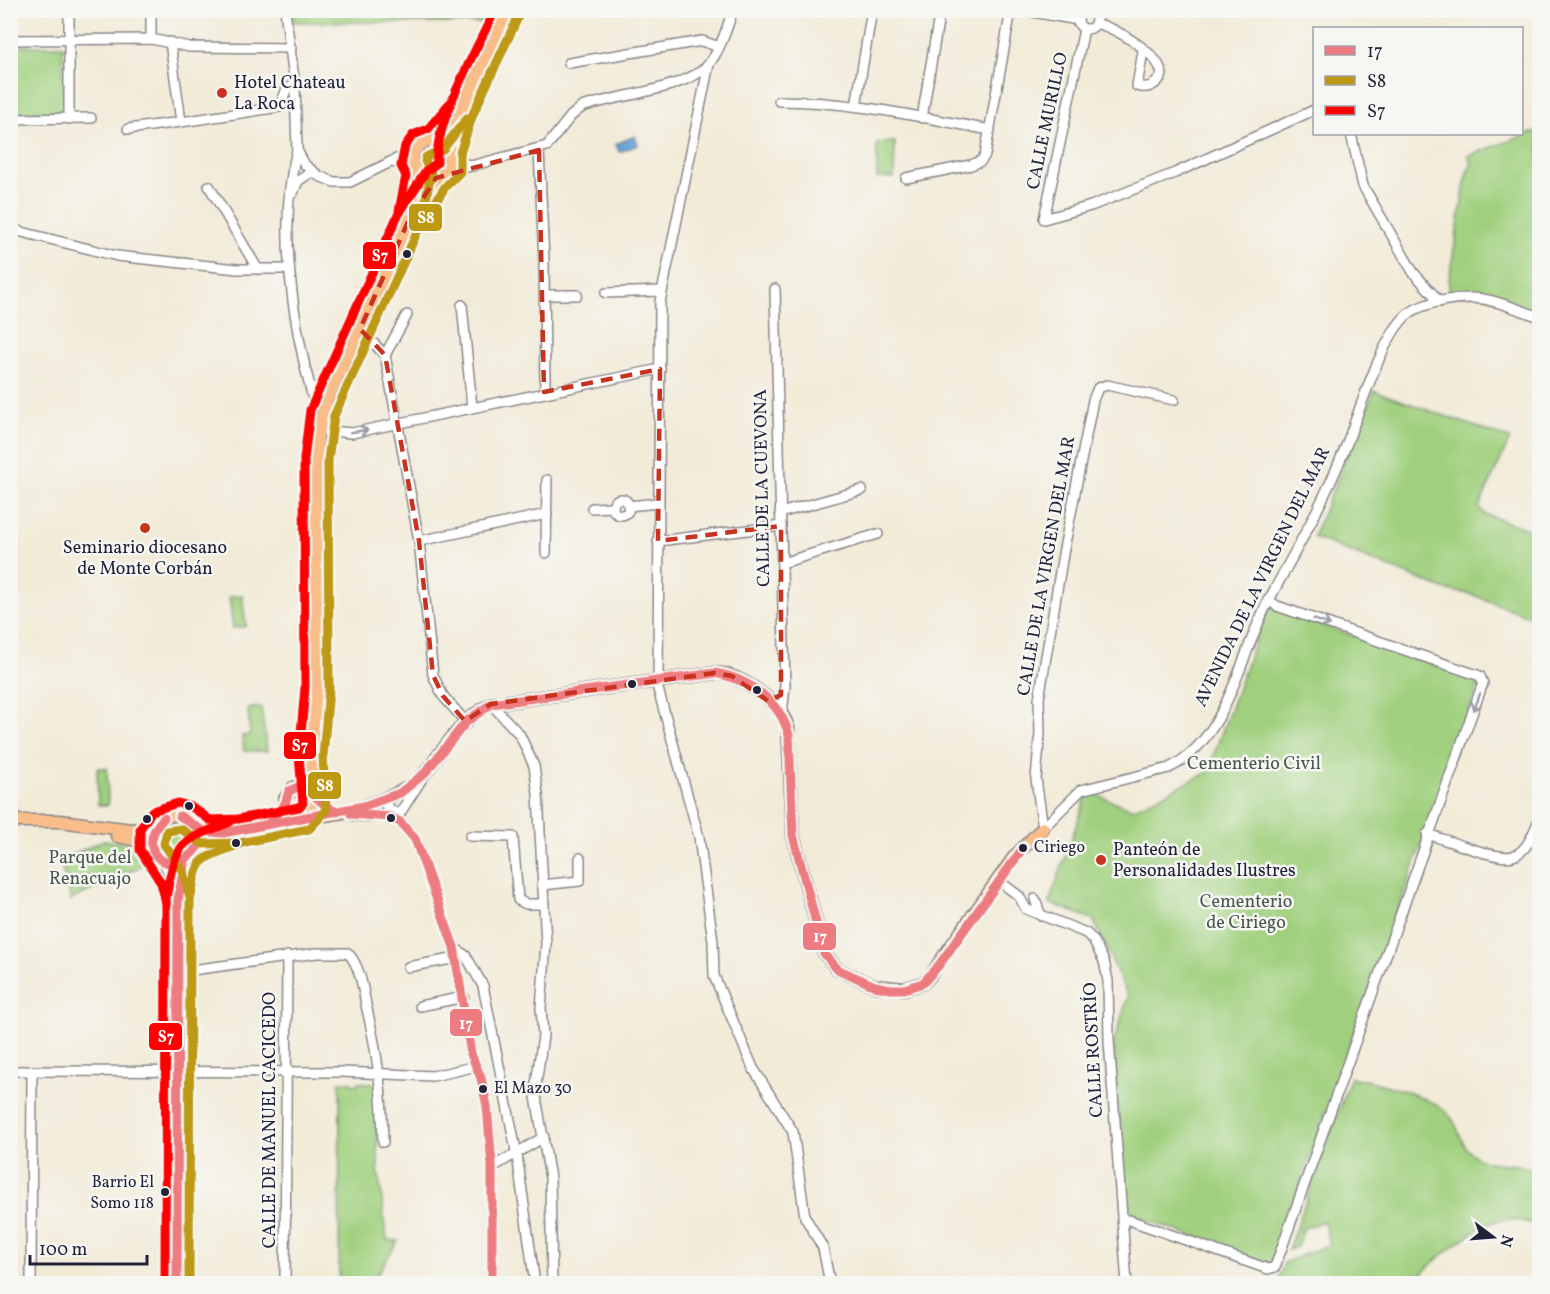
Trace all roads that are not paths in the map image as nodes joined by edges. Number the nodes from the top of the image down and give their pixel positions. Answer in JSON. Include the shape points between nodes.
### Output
{"nodes":[{"id":1,"x":11,"y":10,"type":"edge"},
{"id":2,"x":69,"y":10,"type":"edge"},
{"id":3,"x":151,"y":10,"type":"edge"},
{"id":4,"x":285,"y":10,"type":"edge"},
{"id":5,"x":508,"y":10,"type":"edge"},
{"id":6,"x":733,"y":10,"type":"edge"},
{"id":7,"x":872,"y":10,"type":"edge"},
{"id":8,"x":940,"y":10,"type":"edge"},
{"id":9,"x":1011,"y":10,"type":"edge"},
{"id":10,"x":1027,"y":11,"type":"edge"},
{"id":11,"x":1088,"y":11,"type":"edge"},
{"id":12,"x":1078,"y":20,"type":"junction"},
{"id":13,"x":1095,"y":23,"type":"junction"},
{"id":14,"x":1084,"y":29,"type":"junction"},
{"id":15,"x":151,"y":39,"type":"junction"},
{"id":16,"x":11,"y":40,"type":"edge"},
{"id":17,"x":69,"y":40,"type":"junction"},
{"id":18,"x":170,"y":42,"type":"junction"},
{"id":19,"x":719,"y":47,"type":"junction"},
{"id":20,"x":291,"y":48,"type":"junction"},
{"id":21,"x":1143,"y":51,"type":"dead end"},
{"id":22,"x":569,"y":63,"type":"dead end"},
{"id":23,"x":709,"y":64,"type":"junction"},
{"id":24,"x":689,"y":79,"type":"junction"},
{"id":25,"x":295,"y":86,"type":"junction"},
{"id":26,"x":702,"y":93,"type":"junction"},
{"id":27,"x":467,"y":98,"type":"junction"},
{"id":28,"x":779,"y":101,"type":"dead end"},
{"id":29,"x":856,"y":106,"type":"junction"},
{"id":30,"x":1313,"y":110,"type":"edge"},
{"id":31,"x":91,"y":118,"type":"dead end"},
{"id":32,"x":922,"y":118,"type":"junction"},
{"id":33,"x":10,"y":119,"type":"edge"},
{"id":34,"x":69,"y":119,"type":"junction"},
{"id":35,"x":181,"y":122,"type":"junction"},
{"id":36,"x":128,"y":129,"type":"dead end"},
{"id":37,"x":990,"y":130,"type":"junction"},
{"id":38,"x":1351,"y":135,"type":"edge"},
{"id":39,"x":434,"y":141,"type":"junction"},
{"id":40,"x":297,"y":150,"type":"junction"},
{"id":41,"x":415,"y":150,"type":"junction"},
{"id":42,"x":540,"y":150,"type":"junction"},
{"id":43,"x":449,"y":155,"type":"junction"},
{"id":44,"x":303,"y":162,"type":"junction"},
{"id":45,"x":390,"y":162,"type":"junction"},
{"id":46,"x":293,"y":165,"type":"junction"},
{"id":47,"x":473,"y":166,"type":"junction"},
{"id":48,"x":416,"y":169,"type":"junction"},
{"id":49,"x":313,"y":171,"type":"junction"},
{"id":50,"x":440,"y":176,"type":"junction"},
{"id":51,"x":906,"y":178,"type":"dead end"},
{"id":52,"x":209,"y":186,"type":"dead end"},
{"id":53,"x":291,"y":198,"type":"junction"},
{"id":54,"x":408,"y":222,"type":"junction"},
{"id":55,"x":10,"y":229,"type":"edge"},
{"id":56,"x":257,"y":268,"type":"junction"},
{"id":57,"x":289,"y":269,"type":"junction"},
{"id":58,"x":775,"y":289,"type":"dead end"},
{"id":59,"x":661,"y":291,"type":"junction"},
{"id":60,"x":606,"y":293,"type":"dead end"},
{"id":61,"x":544,"y":295,"type":"junction"},
{"id":62,"x":577,"y":295,"type":"dead end"},
{"id":63,"x":1440,"y":302,"type":"junction"},
{"id":64,"x":462,"y":305,"type":"dead end"},
{"id":65,"x":407,"y":315,"type":"dead end"},
{"id":66,"x":1539,"y":317,"type":"edge"},
{"id":67,"x":360,"y":329,"type":"junction"},
{"id":68,"x":385,"y":354,"type":"junction"},
{"id":69,"x":660,"y":369,"type":"junction"},
{"id":70,"x":545,"y":392,"type":"junction"},
{"id":71,"x":313,"y":399,"type":"dead end"},
{"id":72,"x":1174,"y":400,"type":"dead end"},
{"id":73,"x":472,"y":407,"type":"junction"},
{"id":74,"x":398,"y":423,"type":"junction"},
{"id":75,"x":318,"y":433,"type":"junction"},
{"id":76,"x":546,"y":480,"type":"dead end"},
{"id":77,"x":862,"y":490,"type":"dead end"},
{"id":78,"x":658,"y":503,"type":"junction"},
{"id":79,"x":592,"y":508,"type":"dead end"},
{"id":80,"x":780,"y":513,"type":"junction"},
{"id":81,"x":547,"y":514,"type":"junction"},
{"id":82,"x":781,"y":526,"type":"junction"},
{"id":83,"x":878,"y":534,"type":"dead end"},
{"id":84,"x":658,"y":540,"type":"junction"},
{"id":85,"x":419,"y":541,"type":"junction"},
{"id":86,"x":546,"y":553,"type":"dead end"},
{"id":87,"x":782,"y":562,"type":"junction"},
{"id":88,"x":1268,"y":600,"type":"junction"},
{"id":89,"x":658,"y":681,"type":"junction"},
{"id":90,"x":785,"y":686,"type":"junction"},
{"id":91,"x":768,"y":701,"type":"junction"},
{"id":92,"x":491,"y":704,"type":"junction"},
{"id":93,"x":782,"y":714,"type":"junction"},
{"id":94,"x":465,"y":721,"type":"junction"},
{"id":95,"x":311,"y":756,"type":"junction"},
{"id":96,"x":424,"y":774,"type":"junction"},
{"id":97,"x":296,"y":787,"type":"junction"},
{"id":98,"x":398,"y":792,"type":"junction"},
{"id":99,"x":314,"y":796,"type":"junction"},
{"id":100,"x":380,"y":800,"type":"junction"},
{"id":101,"x":285,"y":804,"type":"junction"},
{"id":102,"x":340,"y":812,"type":"junction"},
{"id":103,"x":400,"y":813,"type":"junction"},
{"id":104,"x":302,"y":817,"type":"junction"},
{"id":105,"x":1539,"y":818,"type":"edge"},
{"id":106,"x":10,"y":821,"type":"edge"},
{"id":107,"x":269,"y":823,"type":"junction"},
{"id":108,"x":155,"y":825,"type":"junction"},
{"id":109,"x":196,"y":826,"type":"junction"},
{"id":110,"x":10,"y":828,"type":"edge"},
{"id":111,"x":406,"y":828,"type":"junction"},
{"id":112,"x":1043,"y":828,"type":"junction"},
{"id":113,"x":239,"y":831,"type":"junction"},
{"id":114,"x":1428,"y":834,"type":"junction"},
{"id":115,"x":470,"y":836,"type":"dead end"},
{"id":116,"x":152,"y":848,"type":"junction"},
{"id":117,"x":198,"y":848,"type":"junction"},
{"id":118,"x":580,"y":858,"type":"dead end"},
{"id":119,"x":162,"y":860,"type":"junction"},
{"id":120,"x":185,"y":861,"type":"junction"},
{"id":121,"x":999,"y":881,"type":"junction"},
{"id":122,"x":542,"y":885,"type":"junction"},
{"id":123,"x":1035,"y":899,"type":"dead end"},
{"id":124,"x":178,"y":900,"type":"junction"},
{"id":125,"x":542,"y":904,"type":"junction"},
{"id":126,"x":1041,"y":916,"type":"junction"},
{"id":127,"x":454,"y":947,"type":"junction"},
{"id":128,"x":287,"y":957,"type":"junction"},
{"id":129,"x":457,"y":957,"type":"junction"},
{"id":130,"x":408,"y":967,"type":"dead end"},
{"id":131,"x":177,"y":972,"type":"junction"},
{"id":132,"x":464,"y":997,"type":"junction"},
{"id":133,"x":420,"y":1006,"type":"dead end"},
{"id":134,"x":477,"y":1066,"type":"junction"},
{"id":135,"x":10,"y":1071,"type":"edge"},
{"id":136,"x":32,"y":1071,"type":"junction"},
{"id":137,"x":178,"y":1071,"type":"junction"},
{"id":138,"x":286,"y":1071,"type":"junction"},
{"id":139,"x":381,"y":1074,"type":"junction"},
{"id":140,"x":501,"y":1076,"type":"junction"},
{"id":141,"x":481,"y":1081,"type":"junction"},
{"id":142,"x":544,"y":1137,"type":"junction"},
{"id":143,"x":383,"y":1142,"type":"dead end"},
{"id":144,"x":517,"y":1155,"type":"junction"},
{"id":145,"x":491,"y":1168,"type":"junction"},
{"id":146,"x":1122,"y":1220,"type":"junction"},
{"id":147,"x":829,"y":1279,"type":"edge"},
{"id":148,"x":31,"y":1284,"type":"edge"},
{"id":149,"x":177,"y":1284,"type":"edge"},
{"id":150,"x":285,"y":1284,"type":"edge"},
{"id":151,"x":492,"y":1284,"type":"edge"},
{"id":152,"x":535,"y":1284,"type":"edge"},
{"id":153,"x":552,"y":1284,"type":"edge"},
{"id":154,"x":1127,"y":1284,"type":"edge"}],
"edges":[{"from":1,"to":16,"type":"street"},
{"from":2,"to":17,"type":"street"},
{"from":3,"to":15,"type":"street"},
{"from":4,"to":20,"type":"street"},
{"from":5,"to":27,"type":"main road"},
{"from":6,"to":19,"type":"street"},
{"from":7,"to":29,"type":"street"},
{"from":8,"to":32,"type":"street"},
{"from":9,"to":37,"type":"street"},
{"from":10,"to":12,"type":"street"},
{"from":11,"to":12,"type":"street"},
{"from":11,"to":13,"type":"street","via":[[1094,15]]},
{"from":12,"to":14,"type":"street"},
{"from":13,"to":14,"type":"street"},
{"from":13,"to":21,"type":"street","via":[[1124,34]]},
{"from":14,"to":30,"type":"street","name":"CALLE MURILLO","via":[[1044,219],[1091,206],[1175,173]]},
{"from":15,"to":17,"type":"street"},
{"from":15,"to":18,"type":"street"},
{"from":16,"to":17,"type":"street"},
{"from":17,"to":34,"type":"street"},
{"from":18,"to":20,"type":"street","via":[[189,47]]},
{"from":18,"to":35,"type":"street"},
{"from":19,"to":22,"type":"street","via":[[702,41]]},
{"from":19,"to":23,"type":"street"},
{"from":20,"to":25,"type":"street"},
{"from":23,"to":24,"type":"street"},
{"from":23,"to":26,"type":"street"},
{"from":24,"to":26,"type":"street"},
{"from":24,"to":42,"type":"street","via":[[582,107]]},
{"from":25,"to":35,"type":"street","via":[[287,88],[280,107]]},
{"from":25,"to":40,"type":"street"},
{"from":26,"to":59,"type":"street"},
{"from":27,"to":39,"type":"main road"},
{"from":27,"to":43,"type":"main road"},
{"from":28,"to":29,"type":"street"},
{"from":29,"to":32,"type":"street"},
{"from":31,"to":34,"type":"street"},
{"from":32,"to":37,"type":"street"},
{"from":33,"to":34,"type":"street"},
{"from":35,"to":36,"type":"street"},
{"from":37,"to":51,"type":"street","via":[[986,155],[981,161]]},
{"from":38,"to":63,"type":"street","via":[[1363,186],[1413,272]]},
{"from":39,"to":41,"type":"main road"},
{"from":39,"to":43,"type":"main road"},
{"from":40,"to":44,"type":"street"},
{"from":40,"to":46,"type":"street"},
{"from":41,"to":45,"type":"street"},
{"from":41,"to":48,"type":"main road"},
{"from":42,"to":47,"type":"street"},
{"from":42,"to":61,"type":"street"},
{"from":43,"to":47,"type":"street"},
{"from":43,"to":50,"type":"main road"},
{"from":44,"to":46,"type":"street"},
{"from":44,"to":49,"type":"street"},
{"from":45,"to":48,"type":"street"},
{"from":45,"to":49,"type":"street","via":[[350,182],[334,182]]},
{"from":46,"to":53,"type":"street"},
{"from":47,"to":50,"type":"street"},
{"from":48,"to":50,"type":"main road"},
{"from":48,"to":54,"type":"main road"},
{"from":49,"to":53,"type":"street","via":[[298,181]]},
{"from":50,"to":54,"type":"main road"},
{"from":52,"to":56,"type":"street"},
{"from":53,"to":57,"type":"street"},
{"from":54,"to":67,"type":"main road"},
{"from":55,"to":56,"type":"street","via":[[117,256]]},
{"from":56,"to":57,"type":"street"},
{"from":57,"to":71,"type":"street"},
{"from":58,"to":80,"type":"street","name":"CALLE DE LA CUEVONA"},
{"from":59,"to":60,"type":"street"},
{"from":59,"to":69,"type":"street"},
{"from":61,"to":62,"type":"street"},
{"from":61,"to":70,"type":"street"},
{"from":63,"to":66,"type":"street","name":"AVENIDA DE LA VIRGEN DEL MAR","via":[[1483,299]]},
{"from":63,"to":88,"type":"street","name":"AVENIDA DE LA VIRGEN DEL MAR","via":[[1409,314],[1393,335],[1337,467],[1295,555]]},
{"from":64,"to":73,"type":"street"},
{"from":65,"to":68,"type":"street"},
{"from":67,"to":68,"type":"street"},
{"from":67,"to":75,"type":"main road","via":[[327,399]]},
{"from":68,"to":74,"type":"street"},
{"from":69,"to":70,"type":"street"},
{"from":69,"to":78,"type":"street"},
{"from":70,"to":73,"type":"street"},
{"from":72,"to":112,"type":"street","name":"CALLE DE LA VIRGEN DEL MAR","via":[[1115,386],[1098,388],[1093,400],[1039,699],[1036,779]]},
{"from":73,"to":74,"type":"street"},
{"from":75,"to":74,"type":"street","one_way":true,"via":[[352,433]]},
{"from":74,"to":85,"type":"street"},
{"from":75,"to":95,"type":"main road","via":[[317,689]]},
{"from":76,"to":81,"type":"street"},
{"from":77,"to":80,"type":"street"},
{"from":78,"to":79,"type":"street","via":[[628,506],[620,499],[613,507]]},
{"from":78,"to":84,"type":"street"},
{"from":80,"to":82,"type":"street","name":"CALLE DE LA CUEVONA"},
{"from":81,"to":85,"type":"street"},
{"from":81,"to":86,"type":"street"},
{"from":82,"to":84,"type":"street"},
{"from":82,"to":87,"type":"street","name":"CALLE DE LA CUEVONA"},
{"from":83,"to":87,"type":"street"},
{"from":84,"to":89,"type":"street"},
{"from":85,"to":94,"type":"street","via":[[433,675],[443,696]]},
{"from":87,"to":90,"type":"street","name":"CALLE DE LA CUEVONA"},
{"from":88,"to":112,"type":"street","name":"AVENIDA DE LA VIRGEN DEL MAR","via":[[1228,698],[1190,754],[1154,773],[1080,790]]},
{"from":88,"to":114,"type":"street","one_way":true,"via":[[1484,680]]},
{"from":89,"to":91,"type":"main road","via":[[724,674]]},
{"from":89,"to":92,"type":"main road"},
{"from":89,"to":147,"type":"street","via":[[699,837],[714,976],[753,1068],[793,1132],[805,1217],[823,1248]]},
{"from":90,"to":91,"type":"street","via":[[782,695]]},
{"from":90,"to":93,"type":"street","name":"CALLE DE LA CUEVONA"},
{"from":91,"to":93,"type":"main road"},
{"from":92,"to":94,"type":"main road"},
{"from":92,"to":122,"type":"street","via":[[520,735],[534,766]]},
{"from":93,"to":121,"type":"main road","name":"AVENIDA DE LA VIRGEN DEL MAR","via":[[788,727],[793,835],[824,953],[837,969],[890,989],[923,983]]},
{"from":94,"to":96,"type":"main road"},
{"from":95,"to":97,"type":"main road"},
{"from":95,"to":99,"type":"main road"},
{"from":96,"to":98,"type":"main road"},
{"from":96,"to":103,"type":"street"},
{"from":97,"to":99,"type":"main road","via":[[305,787]]},
{"from":97,"to":101,"type":"main road","via":[[287,794]]},
{"from":98,"to":100,"type":"main road"},
{"from":98,"to":103,"type":"street"},
{"from":99,"to":102,"type":"main road","via":[[325,808]]},
{"from":99,"to":104,"type":"main road","via":[[315,807]]},
{"from":100,"to":102,"type":"main road"},
{"from":100,"to":103,"type":"street"},
{"from":101,"to":104,"type":"main road"},
{"from":101,"to":107,"type":"main road"},
{"from":102,"to":104,"type":"main road"},
{"from":102,"to":111,"type":"street","via":[[390,817]]},
{"from":103,"to":111,"type":"street"},
{"from":104,"to":107,"type":"main road"},
{"from":105,"to":114,"type":"street","via":[[1526,846],[1514,856],[1500,856]]},
{"from":106,"to":108,"type":"main road","via":[[59,821],[132,830]]},
{"from":107,"to":113,"type":"main road"},
{"from":108,"to":109,"type":"main road","via":[[176,815]]},
{"from":108,"to":116,"type":"main road"},
{"from":109,"to":113,"type":"main road","via":[[206,832]]},
{"from":109,"to":117,"type":"main road"},
{"from":110,"to":116,"type":"main road","via":[[44,827],[125,837]]},
{"from":111,"to":127,"type":"street","via":[[423,855]]},
{"from":112,"to":121,"type":"main road","name":"AVENIDA DE LA VIRGEN DEL MAR","via":[[1015,856]]},
{"from":113,"to":117,"type":"main road"},
{"from":114,"to":146,"type":"street","via":[[1275,1267],[1268,1269]]},
{"from":115,"to":125,"type":"street","via":[[513,837],[518,900]]},
{"from":116,"to":119,"type":"main road"},
{"from":117,"to":120,"type":"main road"},
{"from":118,"to":122,"type":"street","via":[[580,881]]},
{"from":119,"to":120,"type":"main road","via":[[177,864]]},
{"from":119,"to":124,"type":"street"},
{"from":120,"to":124,"type":"street"},
{"from":121,"to":126,"type":"street","name":"CALLE ROSTRÍO","via":[[1019,896],[1026,909]]},
{"from":122,"to":125,"type":"street"},
{"from":123,"to":126,"type":"street"},
{"from":124,"to":131,"type":"street"},
{"from":125,"to":142,"type":"street","via":[[546,944],[543,1036],[535,1091]]},
{"from":126,"to":146,"type":"street","name":"CALLE ROSTRÍO","via":[[1086,933],[1104,961]]},
{"from":127,"to":129,"type":"street"},
{"from":127,"to":140,"type":"street","via":[[466,956],[483,986]]},
{"from":128,"to":131,"type":"street"},
{"from":128,"to":138,"type":"street","name":"CALLE DE MANUEL CACICEDO"},
{"from":128,"to":139,"type":"street","via":[[348,953],[359,973]]},
{"from":129,"to":130,"type":"street"},
{"from":129,"to":132,"type":"street"},
{"from":131,"to":137,"type":"street"},
{"from":132,"to":133,"type":"street"},
{"from":132,"to":134,"type":"street","via":[[471,1054]]},
{"from":134,"to":139,"type":"street","via":[[433,1076]]},
{"from":134,"to":141,"type":"street"},
{"from":135,"to":136,"type":"street"},
{"from":136,"to":137,"type":"street"},
{"from":136,"to":148,"type":"street"},
{"from":137,"to":138,"type":"street"},
{"from":137,"to":149,"type":"street"},
{"from":138,"to":139,"type":"street"},
{"from":138,"to":150,"type":"street","name":"CALLE DE MANUEL CACICEDO"},
{"from":139,"to":143,"type":"street"},
{"from":140,"to":141,"type":"street"},
{"from":140,"to":144,"type":"street"},
{"from":141,"to":145,"type":"street","via":[[490,1131]]},
{"from":142,"to":144,"type":"street"},
{"from":142,"to":153,"type":"street","via":[[550,1178]]},
{"from":144,"to":145,"type":"street"},
{"from":144,"to":152,"type":"street"},
{"from":145,"to":151,"type":"street"},
{"from":146,"to":154,"type":"street","name":"CALLE ROSTRÍO"}]}
